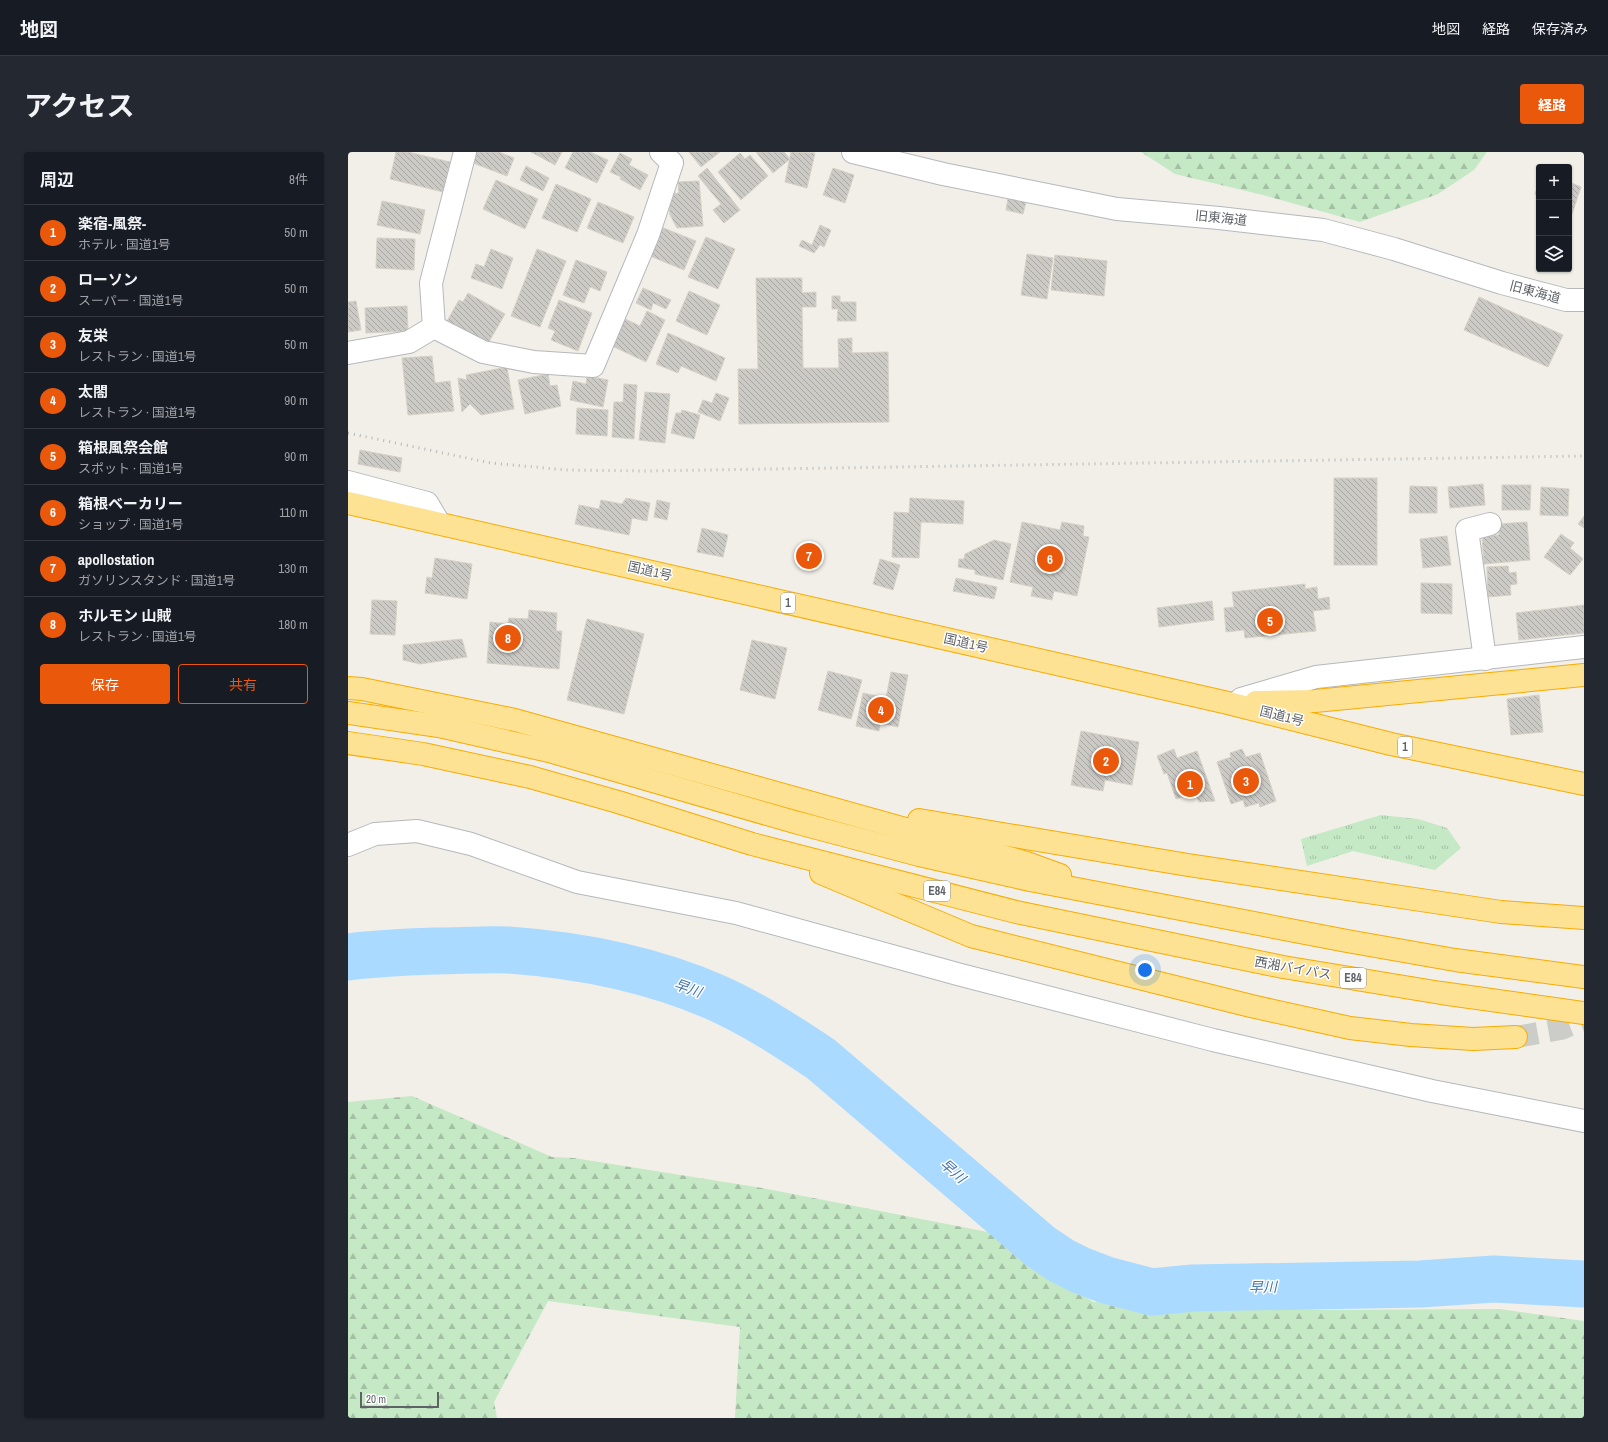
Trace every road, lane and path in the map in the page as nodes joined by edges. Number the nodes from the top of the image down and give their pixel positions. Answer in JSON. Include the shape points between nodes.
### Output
{"nodes":[{"id":1,"x":465,"y":152,"type":"edge"},
{"id":2,"x":661,"y":152,"type":"edge"},
{"id":3,"x":854,"y":152,"type":"edge"},
{"id":4,"x":1584,"y":300,"type":"edge"},
{"id":5,"x":434,"y":327,"type":"junction"},
{"id":6,"x":348,"y":353,"type":"edge"},
{"id":7,"x":348,"y":482,"type":"edge"},
{"id":8,"x":348,"y":504,"type":"edge"},
{"id":9,"x":439,"y":523,"type":"junction"},
{"id":10,"x":1490,"y":524,"type":"dead end"},
{"id":11,"x":1584,"y":647,"type":"edge"},
{"id":12,"x":1484,"y":659,"type":"junction"},
{"id":13,"x":1584,"y":676,"type":"edge"},
{"id":14,"x":348,"y":688,"type":"edge"},
{"id":15,"x":1228,"y":703,"type":"junction"},
{"id":16,"x":348,"y":713,"type":"edge"},
{"id":17,"x":348,"y":742,"type":"edge"},
{"id":18,"x":1584,"y":784,"type":"edge"},
{"id":19,"x":801,"y":801,"type":"junction"},
{"id":20,"x":752,"y":844,"type":"junction"},
{"id":21,"x":348,"y":845,"type":"edge"},
{"id":22,"x":1130,"y":899,"type":"junction"},
{"id":23,"x":1584,"y":918,"type":"edge"},
{"id":24,"x":1584,"y":977,"type":"edge"},
{"id":25,"x":1584,"y":1013,"type":"edge"},
{"id":26,"x":1516,"y":1037,"type":"tunnel mouth"},
{"id":27,"x":1584,"y":1122,"type":"edge"}],
"edges":[{"from":1,"to":5,"type":"street","via":[[431,283]]},
{"from":2,"to":5,"type":"street","via":[[672,163],[648,235],[593,366],[534,362],[483,352]]},
{"from":3,"to":4,"type":"street","name":"旧東海道","via":[[943,174],[1117,209],[1323,230],[1502,283],[1566,300]]},
{"from":5,"to":6,"type":"street","via":[[409,342]]},
{"from":7,"to":9,"type":"street","via":[[427,503]]},
{"from":8,"to":9,"type":"highway","name":"国道1号","number":"1"},
{"from":9,"to":15,"type":"highway","name":"国道1号","number":"1"},
{"from":10,"to":12,"type":"street","via":[[1467,530]]},
{"from":11,"to":12,"type":"street"},
{"from":12,"to":15,"type":"street","via":[[1316,677]]},
{"from":13,"to":15,"type":"highway","via":[[1314,701]]},
{"from":14,"to":19,"type":"highway","via":[[515,720]]},
{"from":15,"to":18,"type":"highway","name":"国道1号","number":"1","via":[[1391,744]]},
{"from":16,"to":22,"type":"highway","number":"E84","via":[[439,726],[549,751],[634,777],[964,865]]},
{"from":17,"to":20,"type":"highway","via":[[423,754],[530,777]]},
{"from":19,"to":22,"type":"highway","number":"E84","via":[[1027,863]]},
{"from":19,"to":23,"type":"highway","via":[[1203,868],[1501,912]]},
{"from":20,"to":25,"type":"highway","name":"西湘バイパス","number":"E84","via":[[1016,912],[1123,935],[1283,967],[1433,992]]},
{"from":20,"to":26,"type":"highway","via":[[971,936],[1089,967],[1350,1028],[1465,1038]]},
{"from":21,"to":27,"type":"street","via":[[375,834],[417,831],[471,844],[577,882],[736,913],[961,975],[1213,1040],[1432,1091]]},
{"from":22,"to":24,"type":"highway","number":"E84","via":[[1355,943],[1455,960]]}]}
